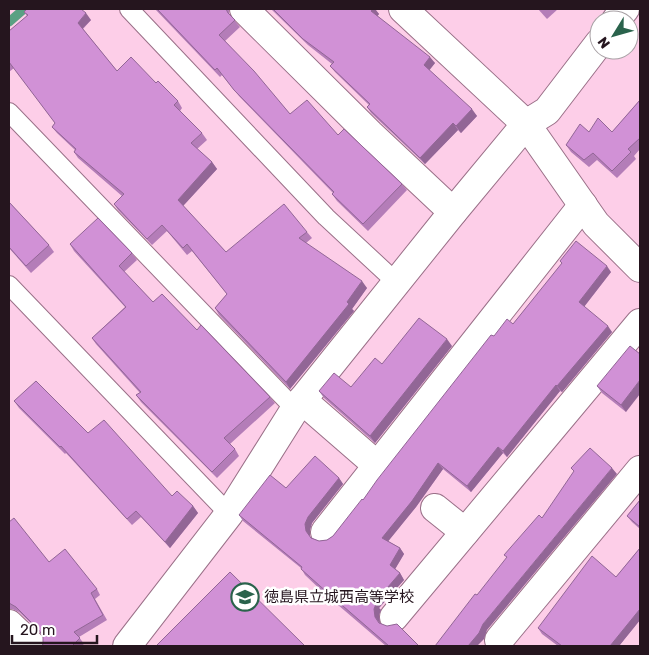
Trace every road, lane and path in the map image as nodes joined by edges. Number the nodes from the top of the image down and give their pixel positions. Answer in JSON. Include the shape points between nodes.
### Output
{"nodes":[{"id":1,"x":129,"y":9,"type":"edge"},
{"id":2,"x":244,"y":9,"type":"edge"},
{"id":3,"x":403,"y":9,"type":"edge"},
{"id":4,"x":589,"y":55,"type":"edge"},
{"id":5,"x":9,"y":112,"type":"edge"},
{"id":6,"x":526,"y":124,"type":"junction"},
{"id":7,"x":583,"y":206,"type":"junction"},
{"id":8,"x":453,"y":212,"type":"junction"},
{"id":9,"x":640,"y":268,"type":"edge"},
{"id":10,"x":398,"y":282,"type":"junction"},
{"id":11,"x":9,"y":285,"type":"edge"},
{"id":12,"x":640,"y":323,"type":"edge"},
{"id":13,"x":298,"y":404,"type":"junction"},
{"id":14,"x":378,"y":466,"type":"junction"},
{"id":15,"x":640,"y":470,"type":"edge"},
{"id":16,"x":435,"y":508,"type":"dead end"},
{"id":17,"x":229,"y":514,"type":"junction"},
{"id":18,"x":325,"y":532,"type":"dead end"},
{"id":19,"x":466,"y":532,"type":"junction"},
{"id":20,"x":394,"y":617,"type":"dead end"},
{"id":21,"x":9,"y":624,"type":"edge"},
{"id":22,"x":499,"y":640,"type":"dead end"},
{"id":23,"x":32,"y":646,"type":"edge"},
{"id":24,"x":127,"y":646,"type":"edge"}],
"edges":[{"from":1,"to":10,"type":"lane","via":[[326,217]]},
{"from":2,"to":8,"type":"street"},
{"from":3,"to":6,"type":"street"},
{"from":4,"to":6,"type":"street","via":[[547,111]]},
{"from":5,"to":13,"type":"lane"},
{"from":6,"to":7,"type":"street"},
{"from":6,"to":8,"type":"street"},
{"from":7,"to":9,"type":"street","via":[[596,224]]},
{"from":7,"to":14,"type":"street"},
{"from":8,"to":10,"type":"street"},
{"from":10,"to":13,"type":"street"},
{"from":11,"to":17,"type":"lane"},
{"from":12,"to":19,"type":"street"},
{"from":13,"to":14,"type":"street"},
{"from":13,"to":17,"type":"street"},
{"from":14,"to":18,"type":"street"},
{"from":15,"to":22,"type":"street"},
{"from":16,"to":19,"type":"street"},
{"from":17,"to":24,"type":"street"},
{"from":19,"to":20,"type":"street","via":[[418,572]]},
{"from":21,"to":23,"type":"street"}]}
